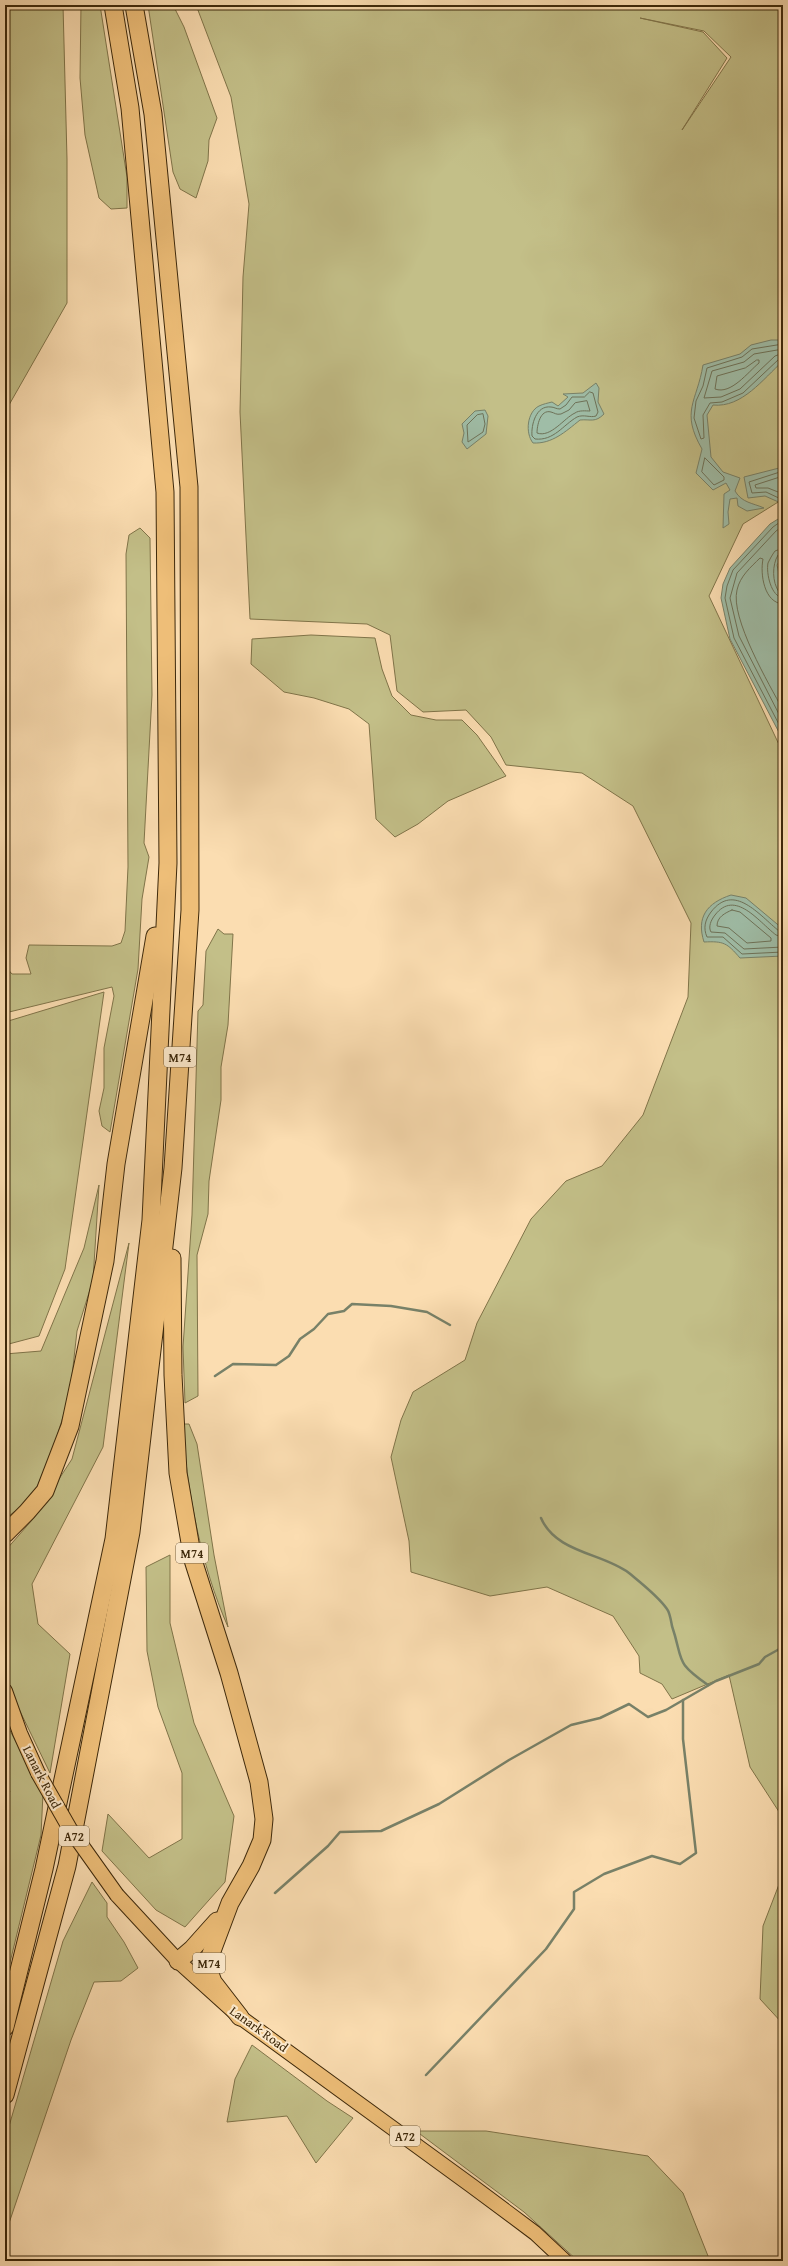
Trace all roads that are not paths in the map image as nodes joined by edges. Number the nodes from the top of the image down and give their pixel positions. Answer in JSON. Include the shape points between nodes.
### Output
{"nodes":[{"id":1,"x":113,"y":5,"type":"edge"},
{"id":2,"x":134,"y":5,"type":"edge"},
{"id":3,"x":168,"y":863,"type":"junction"},
{"id":4,"x":172,"y":1186,"type":"junction"},
{"id":5,"x":5,"y":1534,"type":"edge"},
{"id":6,"x":5,"y":1691,"type":"edge"},
{"id":7,"x":5,"y":1710,"type":"edge"},
{"id":8,"x":20,"y":1733,"type":"junction"},
{"id":9,"x":230,"y":1904,"type":"junction"},
{"id":10,"x":178,"y":1961,"type":"junction"},
{"id":11,"x":240,"y":2017,"type":"junction"},
{"id":12,"x":5,"y":2027,"type":"edge"},
{"id":13,"x":5,"y":2095,"type":"edge"},
{"id":14,"x":565,"y":2261,"type":"edge"}],
"edges":[{"from":1,"to":3,"type":"highway","number":"M74","via":[[130,108],[164,492]]},
{"from":2,"to":4,"type":"highway","number":"M74","via":[[153,114],[189,487],[190,910]]},
{"from":3,"to":5,"type":"highway","number":"M74","via":[[116,1164],[105,1261],[70,1426],[45,1491]]},
{"from":3,"to":12,"type":"highway","number":"M74","via":[[151,1220],[114,1539],[44,1869]]},
{"from":4,"to":9,"type":"highway","number":"M74","via":[[173,1375],[178,1473],[193,1560],[229,1673],[259,1782],[264,1819],[262,1840]]},
{"from":4,"to":13,"type":"highway","number":"M74","via":[[131,1532],[67,1866]]},
{"from":6,"to":8,"type":"main road","name":"Lanark Road","number":"A72"},
{"from":7,"to":8,"type":"main road","name":"Lanark Road","number":"A72"},
{"from":8,"to":10,"type":"main road","name":"Lanark Road","number":"A72","bridge":true,"via":[[38,1773],[70,1830],[116,1895]]},
{"from":9,"to":10,"type":"highway","number":"M74","via":[[209,1932]]},
{"from":9,"to":11,"type":"highway","number":"M74","via":[[213,1944],[209,1971],[222,1996]]},
{"from":10,"to":11,"type":"main road","name":"Lanark Road","number":"A72"},
{"from":11,"to":14,"type":"main road","name":"Lanark Road","number":"A72","via":[[535,2233]]}]}
